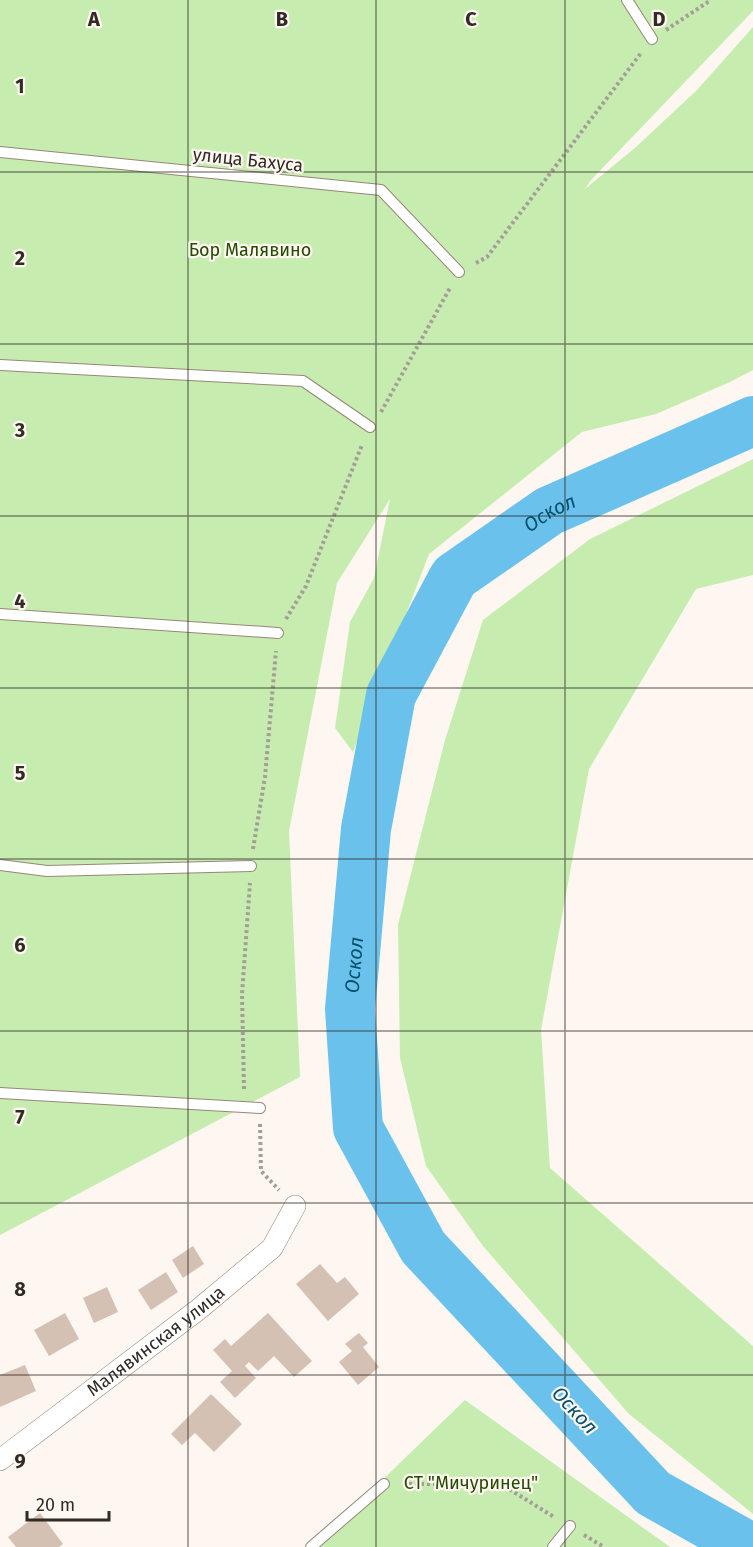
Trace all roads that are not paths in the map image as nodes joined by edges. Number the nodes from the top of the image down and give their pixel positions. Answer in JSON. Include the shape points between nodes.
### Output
{"nodes":[{"id":1,"x":627,"y":0,"type":"edge"},
{"id":2,"x":652,"y":39,"type":"road end"},
{"id":3,"x":0,"y":152,"type":"edge"},
{"id":4,"x":459,"y":272,"type":"road end"},
{"id":5,"x":0,"y":365,"type":"edge"},
{"id":6,"x":370,"y":427,"type":"road end"},
{"id":7,"x":0,"y":614,"type":"edge"},
{"id":8,"x":278,"y":633,"type":"road end"},
{"id":9,"x":0,"y":865,"type":"edge"},
{"id":10,"x":251,"y":866,"type":"road end"},
{"id":11,"x":0,"y":1093,"type":"edge"},
{"id":12,"x":260,"y":1108,"type":"road end"},
{"id":13,"x":295,"y":1206,"type":"road end"},
{"id":14,"x":0,"y":1460,"type":"edge"},
{"id":15,"x":384,"y":1484,"type":"road end"},
{"id":16,"x":570,"y":1526,"type":"road end"},
{"id":17,"x":311,"y":1547,"type":"edge"},
{"id":18,"x":553,"y":1547,"type":"edge"}],
"edges":[{"from":1,"to":2,"type":"lane"},
{"from":3,"to":4,"type":"lane","name":"улица Бахуса","via":[[381,190]]},
{"from":5,"to":6,"type":"lane","via":[[303,381]]},
{"from":7,"to":8,"type":"lane"},
{"from":9,"to":10,"type":"lane","via":[[47,871]]},
{"from":11,"to":12,"type":"lane"},
{"from":13,"to":14,"type":"street","name":"Малявинская улица","via":[[272,1248],[199,1309]]},
{"from":15,"to":17,"type":"lane"},
{"from":16,"to":18,"type":"lane"}]}
